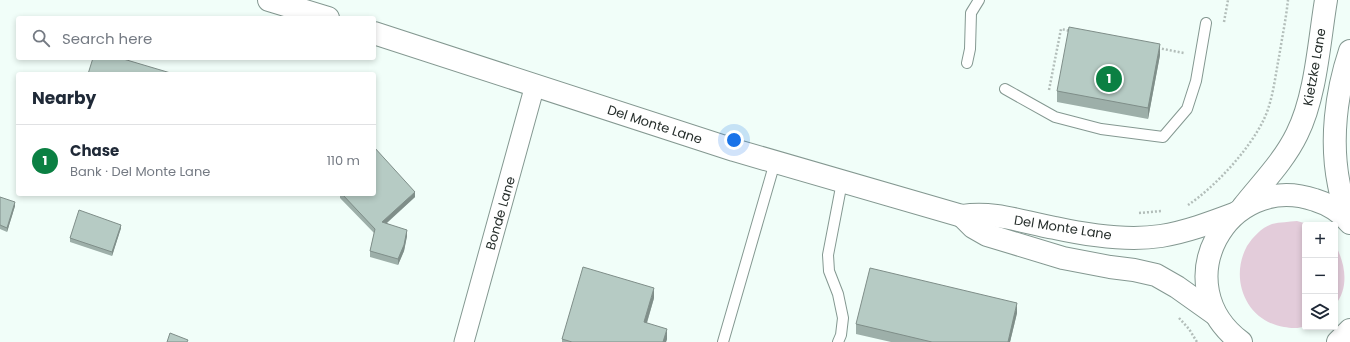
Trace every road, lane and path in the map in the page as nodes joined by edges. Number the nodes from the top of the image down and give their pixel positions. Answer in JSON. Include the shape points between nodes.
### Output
{"nodes":[{"id":1,"x":269,"y":0,"type":"edge"},
{"id":2,"x":979,"y":0,"type":"edge"},
{"id":3,"x":1228,"y":0,"type":"edge"},
{"id":4,"x":1288,"y":0,"type":"edge"},
{"id":5,"x":1326,"y":0,"type":"edge"},
{"id":6,"x":321,"y":16,"type":"edge"},
{"id":7,"x":1206,"y":23,"type":"dead end"},
{"id":8,"x":1222,"y":29,"type":"dead end"},
{"id":9,"x":1076,"y":32,"type":"edge"},
{"id":10,"x":376,"y":34,"type":"edge"},
{"id":11,"x":1154,"y":47,"type":"edge"},
{"id":12,"x":1350,"y":51,"type":"edge"},
{"id":13,"x":1200,"y":56,"type":"junction"},
{"id":14,"x":967,"y":63,"type":"dead end"},
{"id":15,"x":535,"y":85,"type":"junction"},
{"id":16,"x":1005,"y":89,"type":"dead end"},
{"id":17,"x":1049,"y":90,"type":"dead end"},
{"id":18,"x":775,"y":162,"type":"junction"},
{"id":19,"x":842,"y":182,"type":"junction"},
{"id":20,"x":1181,"y":207,"type":"dead end"},
{"id":21,"x":1169,"y":210,"type":"dead end"},
{"id":22,"x":1237,"y":212,"type":"junction"},
{"id":23,"x":1134,"y":213,"type":"dead end"},
{"id":24,"x":962,"y":216,"type":"junction"},
{"id":25,"x":1349,"y":222,"type":"edge"},
{"id":26,"x":1175,"y":314,"type":"dead end"},
{"id":27,"x":1215,"y":314,"type":"junction"},
{"id":28,"x":1350,"y":330,"type":"edge"},
{"id":29,"x":1234,"y":339,"type":"edge"},
{"id":30,"x":464,"y":342,"type":"edge"},
{"id":31,"x":723,"y":342,"type":"edge"},
{"id":32,"x":838,"y":342,"type":"edge"},
{"id":33,"x":1197,"y":342,"type":"edge"},
{"id":34,"x":1338,"y":342,"type":"edge"}],
"edges":[{"from":1,"to":6,"type":"street"},
{"from":2,"to":14,"type":"lane","via":[[971,13]]},
{"from":3,"to":8,"type":"path"},
{"from":4,"to":20,"type":"path","via":[[1269,110],[1265,118],[1256,135],[1233,163],[1202,195]]},
{"from":5,"to":22,"type":"street","name":"Kietzke Lane","via":[[1311,93],[1297,134],[1286,152]]},
{"from":7,"to":13,"type":"lane"},
{"from":9,"to":17,"type":"path","via":[[1061,29]]},
{"from":10,"to":15,"type":"street","name":"Del Monte Lane"},
{"from":11,"to":13,"type":"path"},
{"from":12,"to":25,"type":"street","via":[[1340,88],[1334,148],[1339,185]]},
{"from":13,"to":16,"type":"lane","via":[[1188,109],[1163,136],[1101,129],[1055,117]]},
{"from":15,"to":18,"type":"street","name":"Del Monte Lane"},
{"from":15,"to":30,"type":"street","name":"Bonde Lane"},
{"from":18,"to":19,"type":"street","name":"Del Monte Lane"},
{"from":18,"to":31,"type":"lane"},
{"from":19,"to":24,"type":"street","name":"Del Monte Lane"},
{"from":19,"to":32,"type":"lane","via":[[828,255],[829,271],[838,294],[843,318]]},
{"from":21,"to":23,"type":"path"},
{"from":22,"to":24,"type":"street","name":"Del Monte Lane","via":[[1206,225],[1180,232],[1139,238],[1056,229],[994,215]]},
{"from":22,"to":25,"type":"street","name":"Del Monte Lane","via":[[1254,202],[1275,195],[1302,195],[1328,204]]},
{"from":22,"to":27,"type":"street","name":"Kietzke Lane","via":[[1216,238],[1207,264],[1207,287]]},
{"from":24,"to":27,"type":"street","name":"Del Monte Lane","via":[[973,227],[987,235],[1063,258],[1156,275],[1177,286]]},
{"from":26,"to":33,"type":"path"},
{"from":27,"to":29,"type":"street"},
{"from":28,"to":34,"type":"street"}]}
